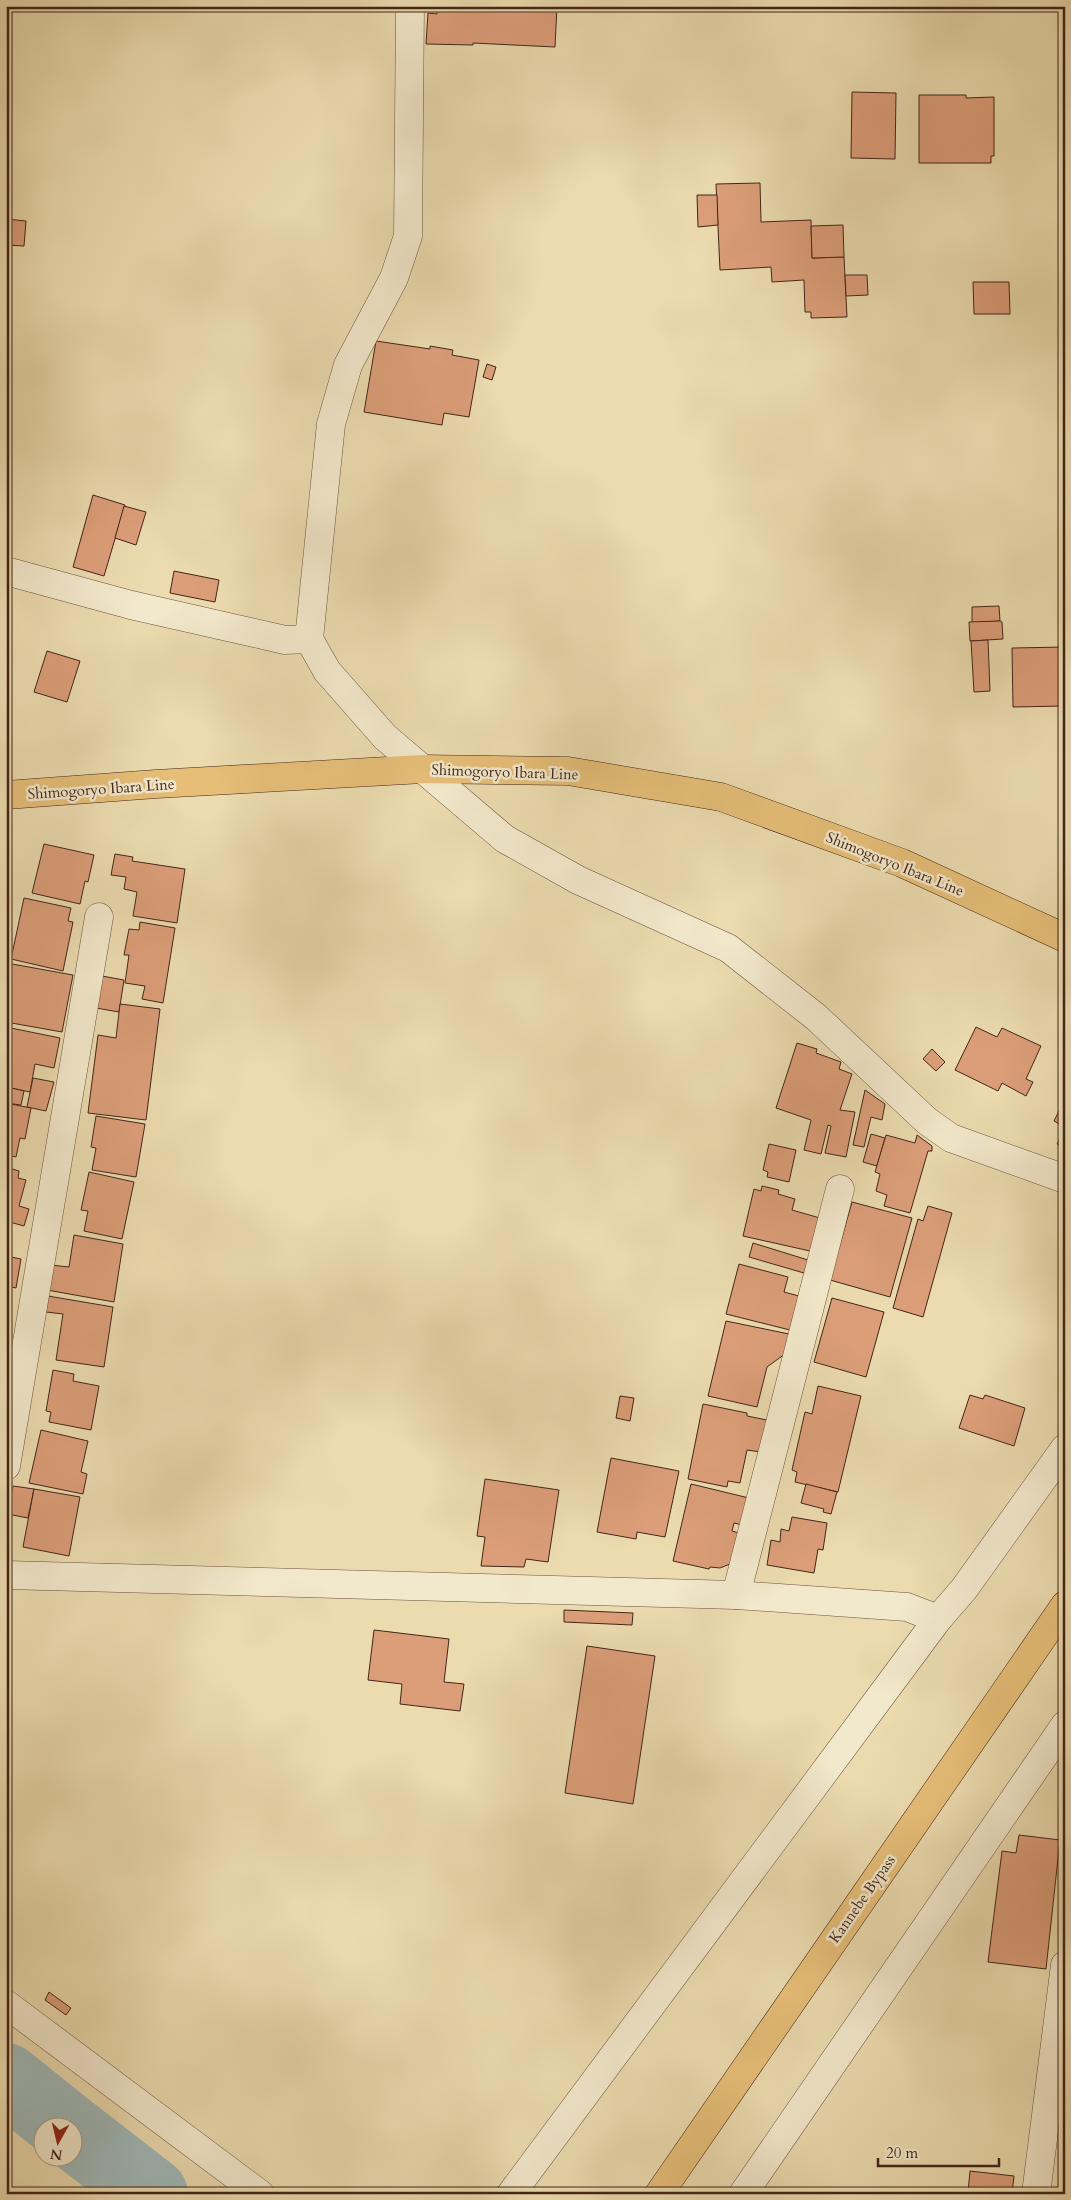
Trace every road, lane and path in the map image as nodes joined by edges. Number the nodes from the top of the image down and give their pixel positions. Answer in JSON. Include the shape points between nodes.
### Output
{"nodes":[{"id":1,"x":410,"y":6,"type":"edge"},
{"id":2,"x":6,"y":571,"type":"edge"},
{"id":3,"x":309,"y":639,"type":"junction"},
{"id":4,"x":423,"y":770,"type":"junction"},
{"id":5,"x":6,"y":795,"type":"edge"},
{"id":6,"x":99,"y":916,"type":"dead end"},
{"id":7,"x":1065,"y":938,"type":"edge"},
{"id":8,"x":1065,"y":1179,"type":"edge"},
{"id":9,"x":840,"y":1189,"type":"dead end"},
{"id":10,"x":1065,"y":1448,"type":"edge"},
{"id":11,"x":6,"y":1466,"type":"edge"},
{"id":12,"x":6,"y":1575,"type":"edge"},
{"id":13,"x":736,"y":1595,"type":"junction"},
{"id":14,"x":1065,"y":1605,"type":"edge"},
{"id":15,"x":938,"y":1619,"type":"junction"},
{"id":16,"x":1065,"y":1725,"type":"edge"},
{"id":17,"x":1065,"y":1965,"type":"edge"},
{"id":18,"x":6,"y":2004,"type":"edge"},
{"id":19,"x":1062,"y":2007,"type":"edge"},
{"id":20,"x":260,"y":2194,"type":"edge"},
{"id":21,"x":511,"y":2194,"type":"edge"},
{"id":22,"x":659,"y":2194,"type":"edge"},
{"id":23,"x":742,"y":2194,"type":"edge"},
{"id":24,"x":1036,"y":2194,"type":"edge"}],
"edges":[{"from":1,"to":3,"type":"street","via":[[408,236],[394,278],[348,365],[331,424]]},
{"from":2,"to":3,"type":"street","via":[[227,627],[285,640]]},
{"from":3,"to":4,"type":"street","via":[[327,671],[385,737]]},
{"from":4,"to":5,"type":"main road","name":"Shimogoryo Ibara Line"},
{"from":4,"to":7,"type":"main road","name":"Shimogoryo Ibara Line","via":[[568,771],[721,797],[902,863]]},
{"from":4,"to":8,"type":"street","via":[[505,839],[578,880],[728,948],[816,1017],[926,1121],[950,1138]]},
{"from":6,"to":11,"type":"street"},
{"from":9,"to":13,"type":"street"},
{"from":10,"to":15,"type":"street","via":[[964,1589]]},
{"from":12,"to":13,"type":"street"},
{"from":13,"to":15,"type":"street","via":[[907,1607]]},
{"from":14,"to":22,"type":"main road","name":"Kannebe Bypass"},
{"from":15,"to":21,"type":"street"},
{"from":16,"to":23,"type":"street"},
{"from":17,"to":19,"type":"street"},
{"from":18,"to":20,"type":"street"},
{"from":19,"to":24,"type":"street"}]}
